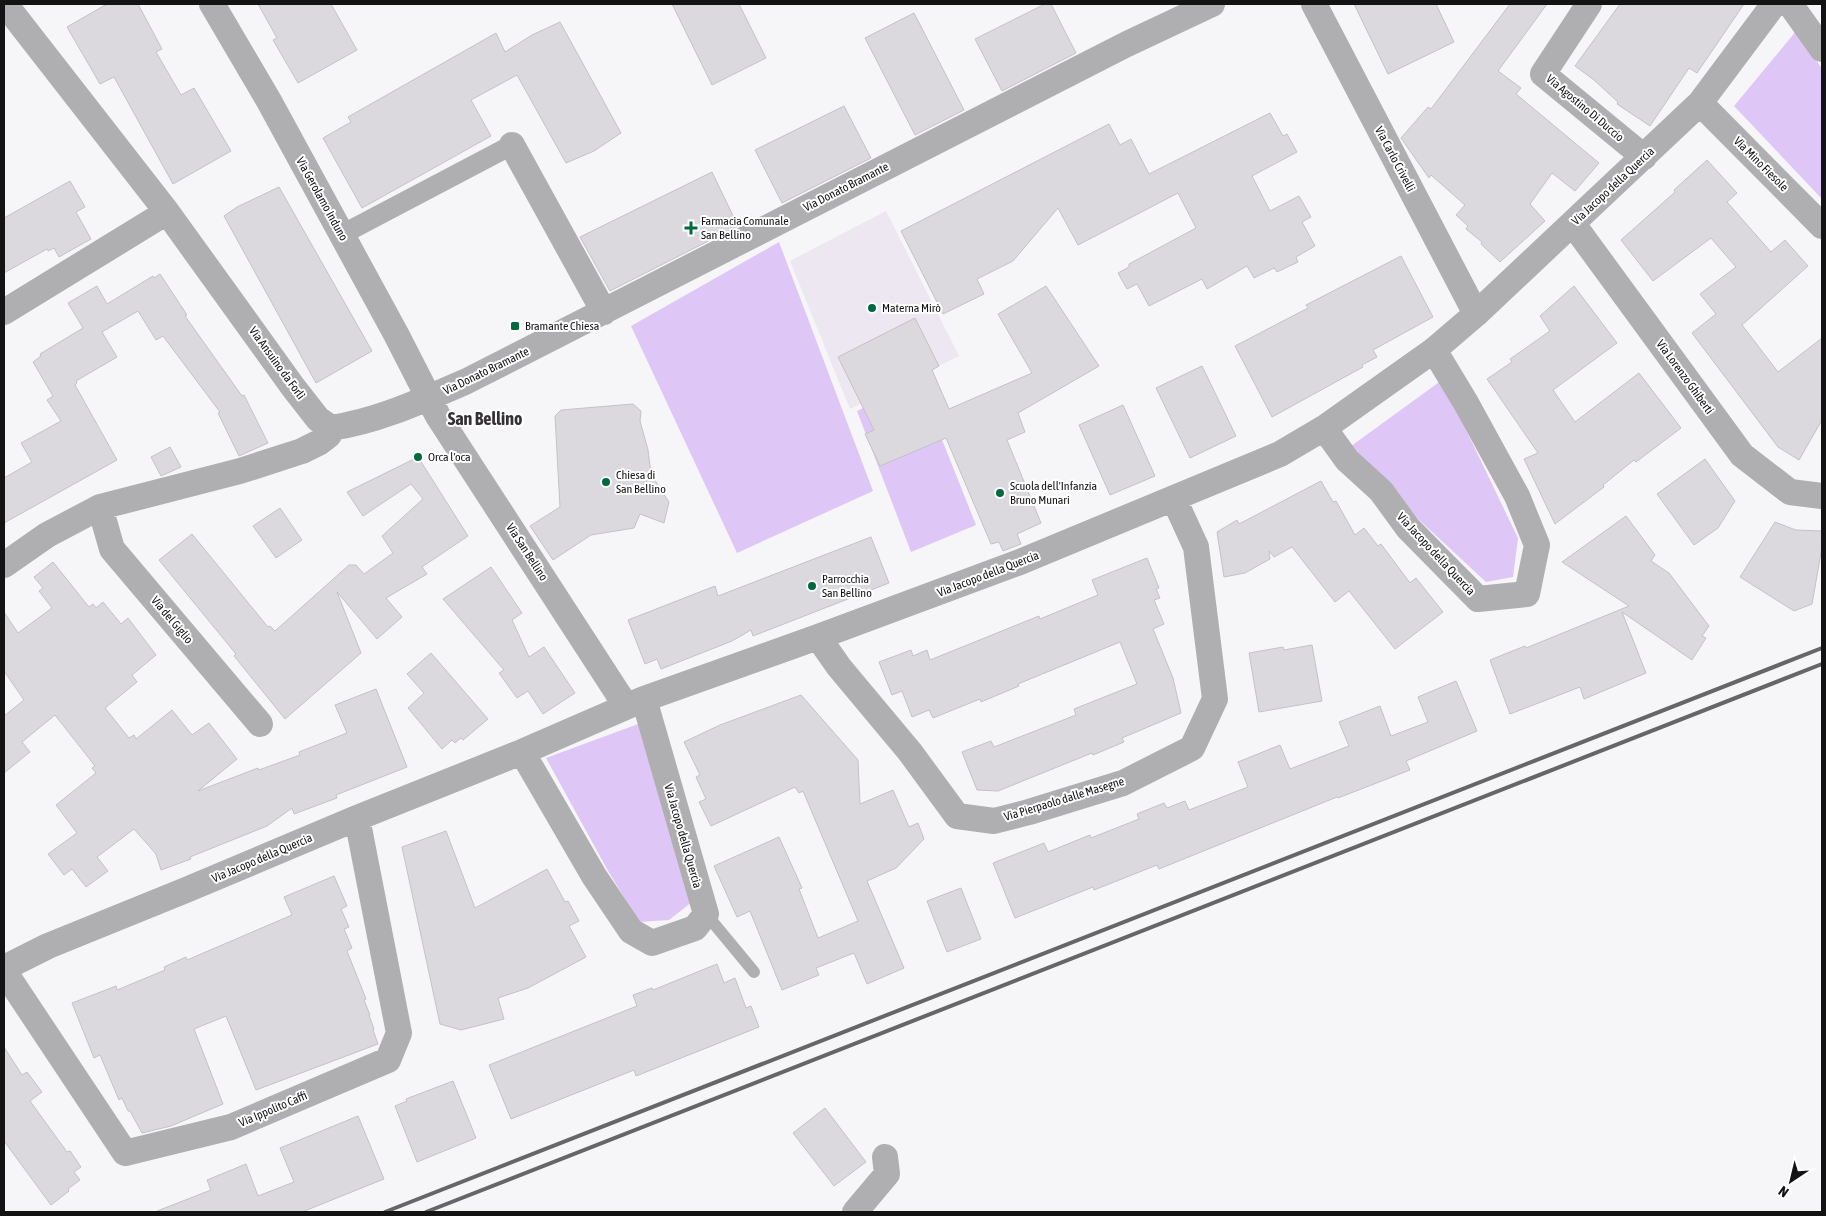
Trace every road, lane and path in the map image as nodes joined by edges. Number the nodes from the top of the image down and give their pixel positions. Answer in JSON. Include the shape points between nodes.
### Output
{"nodes":[{"id":1,"x":5,"y":4,"type":"edge"},
{"id":2,"x":212,"y":4,"type":"edge"},
{"id":3,"x":1212,"y":4,"type":"edge"},
{"id":4,"x":1314,"y":4,"type":"edge"},
{"id":5,"x":1589,"y":4,"type":"edge"},
{"id":6,"x":1774,"y":4,"type":"edge"},
{"id":7,"x":1790,"y":4,"type":"edge"},
{"id":8,"x":1822,"y":49,"type":"edge"},
{"id":9,"x":1700,"y":103,"type":"junction"},
{"id":10,"x":512,"y":145,"type":"joint"},
{"id":11,"x":1644,"y":157,"type":"junction"},
{"id":12,"x":167,"y":212,"type":"junction"},
{"id":13,"x":1573,"y":224,"type":"junction"},
{"id":14,"x":1822,"y":226,"type":"edge"},
{"id":15,"x":342,"y":235,"type":"junction"},
{"id":16,"x":4,"y":312,"type":"edge"},
{"id":17,"x":604,"y":312,"type":"junction"},
{"id":18,"x":1476,"y":314,"type":"junction"},
{"id":19,"x":1434,"y":350,"type":"junction"},
{"id":20,"x":428,"y":398,"type":"junction"},
{"id":21,"x":331,"y":428,"type":"junction"},
{"id":22,"x":1324,"y":428,"type":"junction"},
{"id":23,"x":1822,"y":496,"type":"edge"},
{"id":24,"x":1174,"y":499,"type":"junction"},
{"id":25,"x":100,"y":507,"type":"junction"},
{"id":26,"x":4,"y":565,"type":"edge"},
{"id":27,"x":818,"y":637,"type":"junction"},
{"id":28,"x":635,"y":703,"type":"junction"},
{"id":29,"x":260,"y":724,"type":"dead end"},
{"id":30,"x":522,"y":752,"type":"junction"},
{"id":31,"x":357,"y":818,"type":"junction"},
{"id":32,"x":706,"y":914,"type":"junction"},
{"id":33,"x":4,"y":970,"type":"edge"},
{"id":34,"x":754,"y":972,"type":"dead end"},
{"id":35,"x":885,"y":1157,"type":"dead end"},
{"id":36,"x":855,"y":1212,"type":"edge"}],
"edges":[{"from":1,"to":12,"type":"street","name":"Via Ansuino da Forlì"},
{"from":2,"to":15,"type":"street","name":"Via Gerolamo Induno"},
{"from":3,"to":17,"type":"street","name":"Via Donato Bramante","via":[[1109,53]]},
{"from":4,"to":18,"type":"street","name":"Via Carlo Crivelli"},
{"from":5,"to":11,"type":"street","name":"Via Agostino Di Duccio","via":[[1543,74]]},
{"from":6,"to":9,"type":"street","name":"Via Jacopo della Quercia"},
{"from":7,"to":8,"type":"street"},
{"from":9,"to":11,"type":"street","name":"Via Jacopo della Quercia"},
{"from":9,"to":14,"type":"street","name":"Via Mino Fiesole"},
{"from":10,"to":15,"type":"street"},
{"from":10,"to":17,"type":"street"},
{"from":11,"to":13,"type":"street","name":"Via Jacopo della Quercia"},
{"from":12,"to":16,"type":"street"},
{"from":12,"to":21,"type":"street","name":"Via Ansuino da Forlì","via":[[293,387],[318,419]]},
{"from":13,"to":18,"type":"street","name":"Via Jacopo della Quercia"},
{"from":13,"to":23,"type":"street","name":"Via Lorenzo Ghiberti","via":[[1742,455],[1790,492]]},
{"from":15,"to":20,"type":"street","name":"Via Gerolamo Induno"},
{"from":17,"to":20,"type":"street","name":"Via Donato Bramante"},
{"from":18,"to":19,"type":"street","name":"Via Jacopo della Quercia"},
{"from":19,"to":22,"type":"street","name":"Via Jacopo della Quercia"},
{"from":19,"to":22,"type":"street","name":"Via Jacopo della Quercia","via":[[1517,496],[1537,545],[1527,594],[1478,598],[1408,528],[1381,491],[1347,460]]},
{"from":20,"to":21,"type":"street","via":[[368,421]]},
{"from":20,"to":28,"type":"street","name":"Via San Bellino"},
{"from":21,"to":25,"type":"street","via":[[330,435],[302,451],[240,471]]},
{"from":22,"to":24,"type":"street","name":"Via Jacopo della Quercia","via":[[1280,454]]},
{"from":24,"to":27,"type":"street","name":"Via Jacopo della Quercia","via":[[1020,562]]},
{"from":24,"to":27,"type":"street","name":"Via Pierpaolo dalle Masegne","via":[[1196,547],[1215,699],[1192,748],[1123,783],[994,821],[957,816]]},
{"from":25,"to":26,"type":"street","via":[[47,535]]},
{"from":25,"to":29,"type":"street","name":"Via del Giglio","via":[[112,549]]},
{"from":27,"to":28,"type":"street","name":"Via Jacopo della Quercia"},
{"from":28,"to":30,"type":"street","name":"Via Jacopo della Quercia"},
{"from":28,"to":32,"type":"street","name":"Via Jacopo della Quercia"},
{"from":30,"to":31,"type":"street","name":"Via Jacopo della Quercia"},
{"from":30,"to":32,"type":"street","via":[[594,876],[631,931],[652,943],[695,928]]},
{"from":31,"to":33,"type":"street","name":"Via Jacopo della Quercia","via":[[48,946]]},
{"from":31,"to":33,"type":"street","name":"Via Ippolito Caffi","via":[[399,1033],[388,1060],[231,1127],[125,1153]]},
{"from":32,"to":34,"type":"lane","name":"Via Jacopo della Quercia"},
{"from":35,"to":36,"type":"street","via":[[887,1174]]}]}
